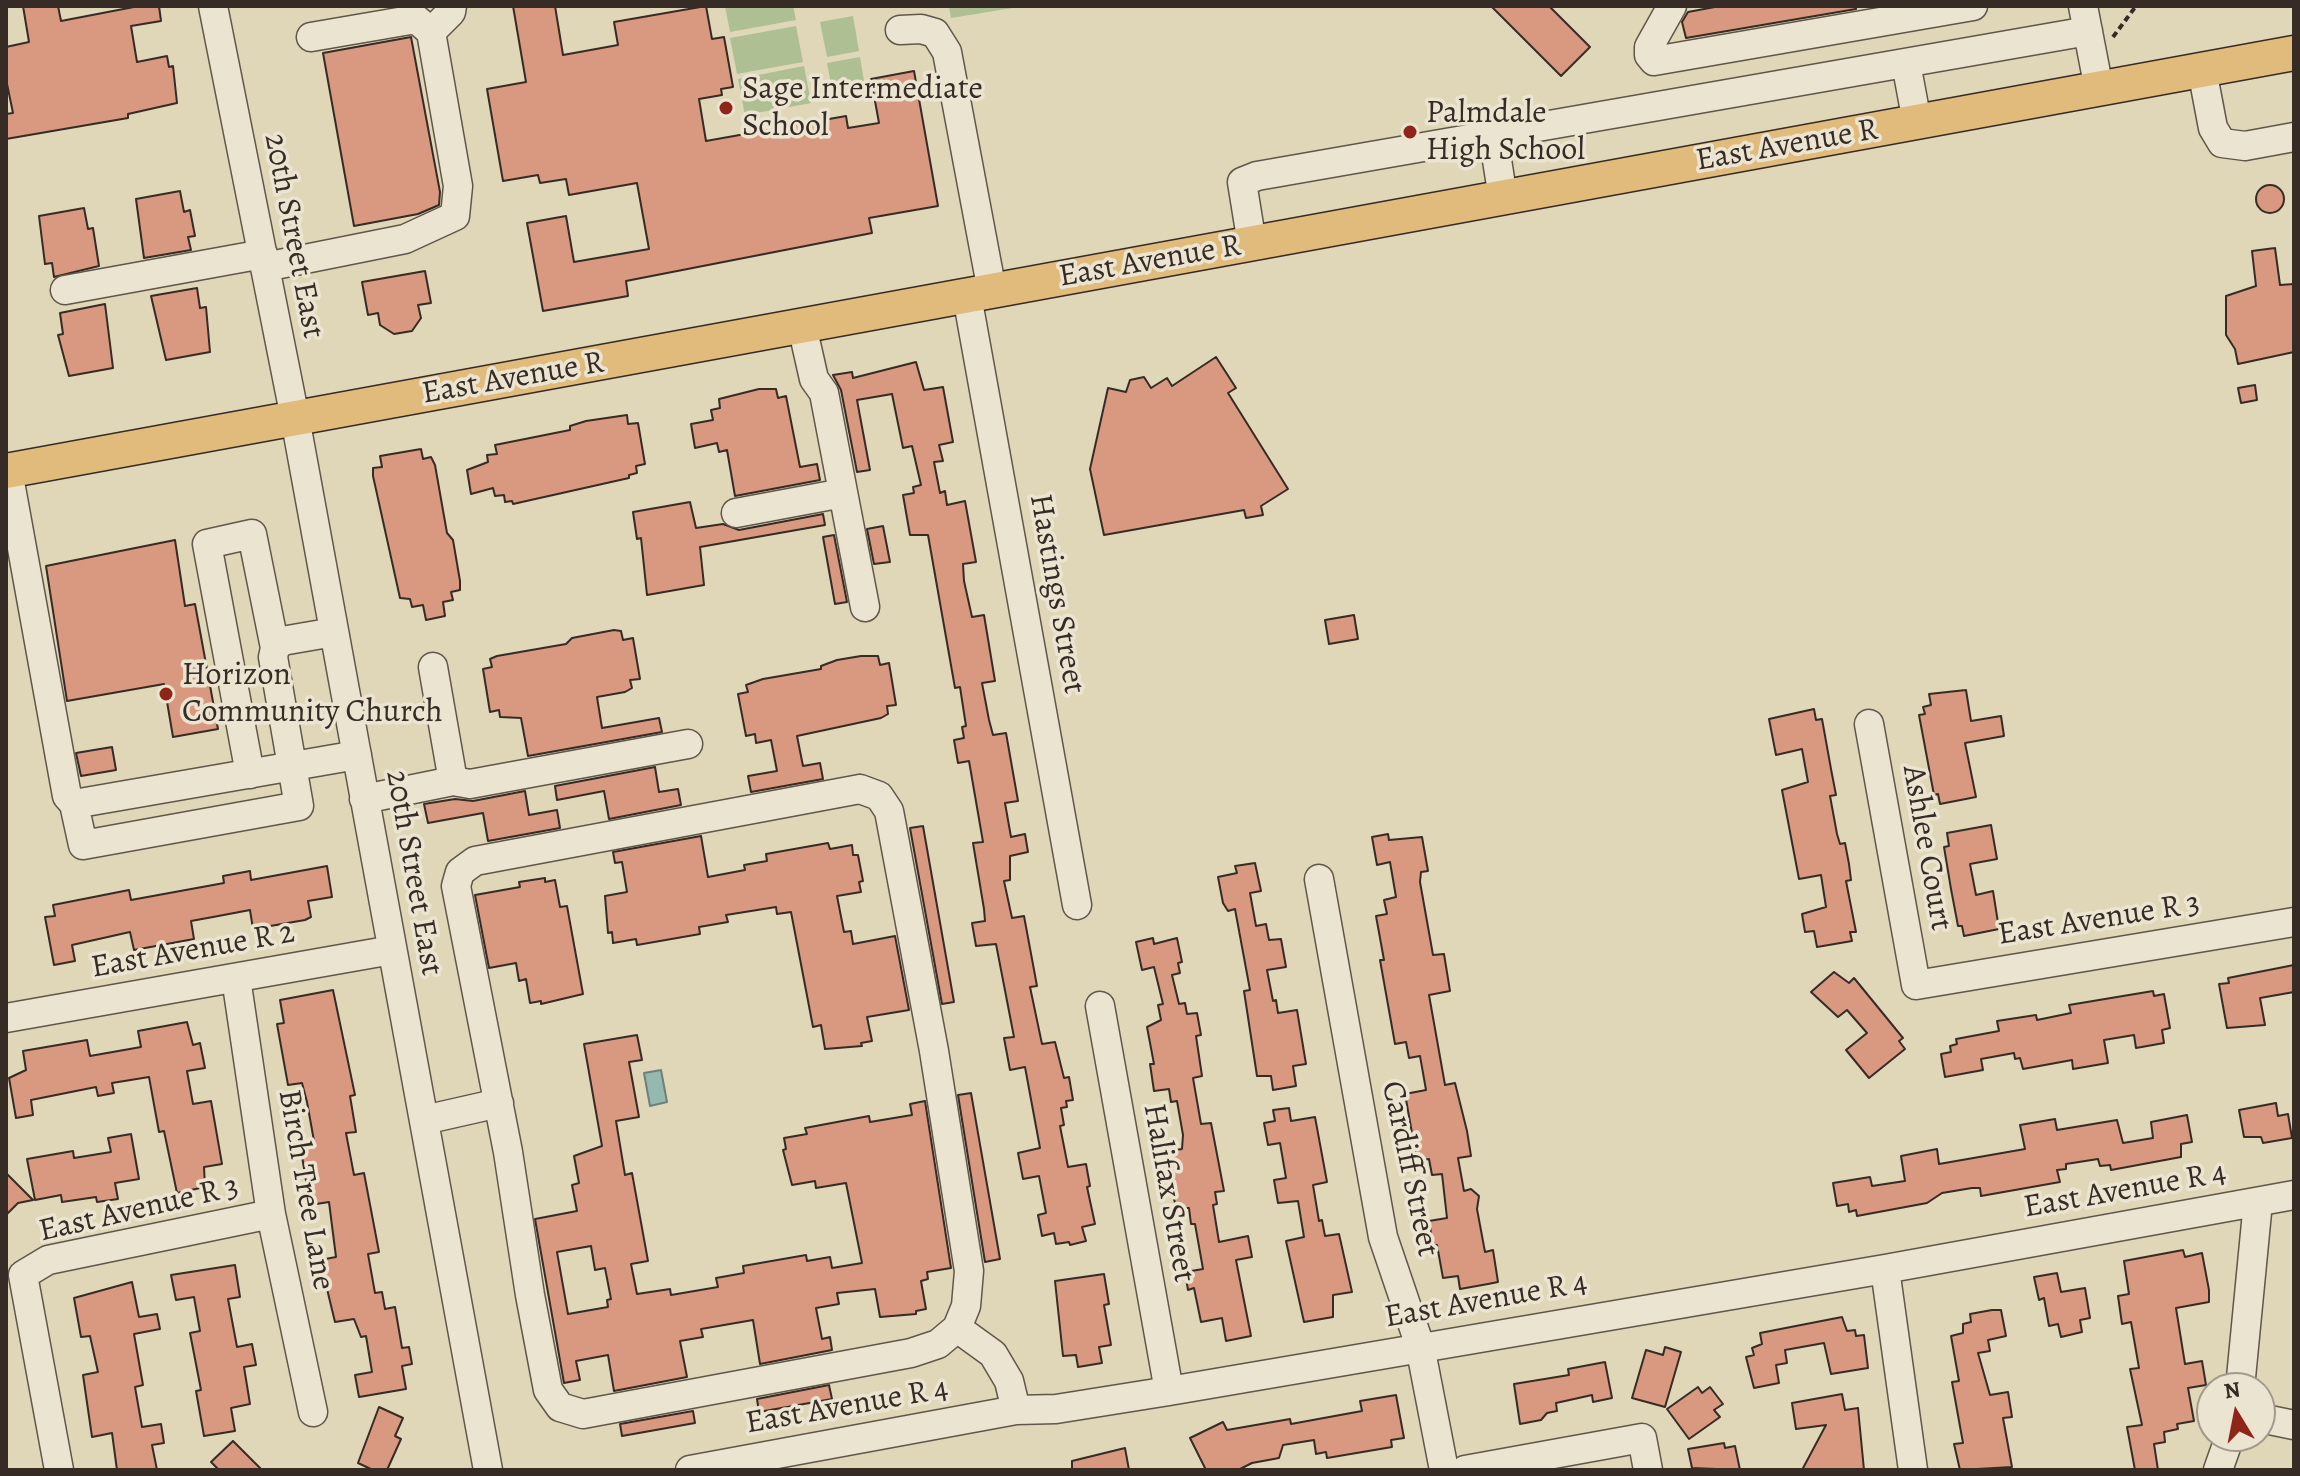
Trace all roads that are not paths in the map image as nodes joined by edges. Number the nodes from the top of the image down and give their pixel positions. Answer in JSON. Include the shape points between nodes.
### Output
{"nodes":[{"id":1,"x":213,"y":6,"type":"edge"},
{"id":2,"x":452,"y":6,"type":"edge"},
{"id":3,"x":1672,"y":6,"type":"edge"},
{"id":4,"x":1973,"y":6,"type":"edge"},
{"id":5,"x":2094,"y":25,"type":"edge"},
{"id":6,"x":900,"y":30,"type":"dead end"},
{"id":7,"x":431,"y":32,"type":"junction"},
{"id":8,"x":311,"y":37,"type":"dead end"},
{"id":9,"x":2294,"y":53,"type":"edge"},
{"id":10,"x":1906,"y":63,"type":"junction"},
{"id":11,"x":2202,"y":70,"type":"junction"},
{"id":12,"x":2099,"y":89,"type":"junction"},
{"id":13,"x":1917,"y":122,"type":"junction"},
{"id":14,"x":1493,"y":135,"type":"junction"},
{"id":15,"x":2294,"y":137,"type":"edge"},
{"id":16,"x":1503,"y":198,"type":"junction"},
{"id":17,"x":1252,"y":244,"type":"junction"},
{"id":18,"x":264,"y":261,"type":"junction"},
{"id":19,"x":65,"y":290,"type":"dead end"},
{"id":20,"x":980,"y":293,"type":"junction"},
{"id":21,"x":802,"y":326,"type":"junction"},
{"id":22,"x":295,"y":418,"type":"junction"},
{"id":23,"x":7,"y":471,"type":"edge"},
{"id":24,"x":843,"y":493,"type":"junction"},
{"id":25,"x":736,"y":513,"type":"dead end"},
{"id":26,"x":865,"y":607,"type":"dead end"},
{"id":27,"x":334,"y":632,"type":"junction"},
{"id":28,"x":275,"y":648,"type":"junction"},
{"id":29,"x":433,"y":667,"type":"dead end"},
{"id":30,"x":1869,"y":724,"type":"dead end"},
{"id":31,"x":688,"y":744,"type":"dead end"},
{"id":32,"x":357,"y":755,"type":"junction"},
{"id":33,"x":292,"y":766,"type":"junction"},
{"id":34,"x":250,"y":774,"type":"junction"},
{"id":35,"x":453,"y":781,"type":"junction"},
{"id":36,"x":364,"y":799,"type":"junction"},
{"id":37,"x":74,"y":804,"type":"junction"},
{"id":38,"x":1319,"y":879,"type":"dead end"},
{"id":39,"x":1077,"y":905,"type":"dead end"},
{"id":40,"x":2294,"y":922,"type":"edge"},
{"id":41,"x":392,"y":950,"type":"junction"},
{"id":42,"x":236,"y":978,"type":"junction"},
{"id":43,"x":1916,"y":985,"type":"joint"},
{"id":44,"x":1100,"y":1006,"type":"dead end"},
{"id":45,"x":6,"y":1018,"type":"edge"},
{"id":46,"x":499,"y":1103,"type":"junction"},
{"id":47,"x":424,"y":1120,"type":"junction"},
{"id":48,"x":2294,"y":1195,"type":"edge"},
{"id":49,"x":2258,"y":1202,"type":"junction"},
{"id":50,"x":271,"y":1214,"type":"junction"},
{"id":51,"x":1885,"y":1269,"type":"junction"},
{"id":52,"x":957,"y":1328,"type":"junction"},
{"id":53,"x":1420,"y":1346,"type":"junction"},
{"id":54,"x":2242,"y":1372,"type":"edge"},
{"id":55,"x":1169,"y":1391,"type":"junction"},
{"id":56,"x":1016,"y":1410,"type":"junction"},
{"id":57,"x":313,"y":1412,"type":"dead end"},
{"id":58,"x":59,"y":1470,"type":"edge"},
{"id":59,"x":488,"y":1470,"type":"edge"},
{"id":60,"x":690,"y":1470,"type":"edge"},
{"id":61,"x":1444,"y":1470,"type":"edge"},
{"id":62,"x":1465,"y":1470,"type":"edge"},
{"id":63,"x":1648,"y":1470,"type":"edge"},
{"id":64,"x":1913,"y":1470,"type":"edge"}],
"edges":[{"from":1,"to":18,"type":"street","name":"20th Street East"},
{"from":2,"to":7,"type":"street"},
{"from":3,"to":4,"type":"street","via":[[1649,47],[1654,61]]},
{"from":5,"to":10,"type":"street"},
{"from":5,"to":12,"type":"street"},
{"from":6,"to":20,"type":"street","name":"Hastings Street","via":[[935,33],[947,52]]},
{"from":7,"to":8,"type":"street","via":[[416,19]]},
{"from":7,"to":18,"type":"street","via":[[458,186],[455,216],[405,239]]},
{"from":9,"to":11,"type":"main road","name":"East Avenue R"},
{"from":10,"to":13,"type":"street"},
{"from":10,"to":14,"type":"street"},
{"from":11,"to":12,"type":"main road","name":"East Avenue R"},
{"from":11,"to":15,"type":"street","via":[[2213,128],[2222,143],[2245,146]]},
{"from":12,"to":13,"type":"main road","name":"East Avenue R"},
{"from":13,"to":16,"type":"main road","name":"East Avenue R"},
{"from":14,"to":16,"type":"street"},
{"from":14,"to":17,"type":"street","via":[[1242,182]]},
{"from":16,"to":17,"type":"main road","name":"East Avenue R"},
{"from":17,"to":20,"type":"main road","name":"East Avenue R"},
{"from":18,"to":19,"type":"street"},
{"from":18,"to":22,"type":"street","name":"20th Street East"},
{"from":20,"to":21,"type":"main road","name":"East Avenue R"},
{"from":20,"to":39,"type":"street","name":"Hastings Street"},
{"from":21,"to":22,"type":"main road","name":"East Avenue R"},
{"from":21,"to":24,"type":"street","via":[[814,379],[824,393]]},
{"from":22,"to":23,"type":"main road","name":"East Avenue R"},
{"from":22,"to":27,"type":"street","name":"20th Street East"},
{"from":23,"to":37,"type":"street","via":[[67,796]]},
{"from":24,"to":25,"type":"street"},
{"from":24,"to":26,"type":"street"},
{"from":27,"to":28,"type":"street","via":[[282,641]]},
{"from":27,"to":32,"type":"street","name":"20th Street East"},
{"from":28,"to":33,"type":"street"},
{"from":28,"to":34,"type":"street","via":[[252,534],[207,544]]},
{"from":29,"to":35,"type":"street"},
{"from":30,"to":43,"type":"street","name":"Ashlee Court"},
{"from":31,"to":35,"type":"street","via":[[470,784]]},
{"from":32,"to":33,"type":"street"},
{"from":32,"to":36,"type":"street","name":"20th Street East"},
{"from":33,"to":34,"type":"street"},
{"from":33,"to":37,"type":"street","via":[[299,806],[83,845]]},
{"from":34,"to":37,"type":"street"},
{"from":35,"to":36,"type":"street"},
{"from":36,"to":41,"type":"street","name":"20th Street East"},
{"from":38,"to":53,"type":"street","name":"Cardiff Street","via":[[1383,1237]]},
{"from":40,"to":43,"type":"street","name":"East Avenue R 3"},
{"from":41,"to":42,"type":"street","name":"East Avenue R 2"},
{"from":41,"to":47,"type":"street","name":"20th Street East"},
{"from":42,"to":45,"type":"street","name":"East Avenue R 2"},
{"from":42,"to":50,"type":"street","name":"Birch Tree Lane"},
{"from":44,"to":55,"type":"street","name":"Halifax Street"},
{"from":46,"to":47,"type":"street"},
{"from":46,"to":52,"type":"street","via":[[548,1390],[560,1407],[583,1414],[911,1353],[938,1344]]},
{"from":46,"to":52,"type":"street","via":[[456,886],[460,872],[475,861],[727,812],[860,789],[879,796],[889,811],[969,1271],[966,1306]]},
{"from":47,"to":59,"type":"street","name":"20th Street East"},
{"from":48,"to":49,"type":"street","name":"East Avenue R 4"},
{"from":49,"to":51,"type":"street","name":"East Avenue R 4"},
{"from":49,"to":54,"type":"street"},
{"from":50,"to":57,"type":"street","name":"Birch Tree Lane"},
{"from":50,"to":58,"type":"street","name":"East Avenue R 3","via":[[48,1260],[23,1275]]},
{"from":51,"to":53,"type":"street","name":"East Avenue R 4"},
{"from":51,"to":64,"type":"street"},
{"from":52,"to":56,"type":"street","via":[[993,1354],[1009,1381]]},
{"from":53,"to":55,"type":"street","name":"East Avenue R 4"},
{"from":53,"to":61,"type":"street","name":"Cardiff Street"},
{"from":55,"to":56,"type":"street","name":"East Avenue R 4"},
{"from":56,"to":60,"type":"street","name":"East Avenue R 4"},
{"from":62,"to":63,"type":"street","via":[[1642,1438]]}]}
